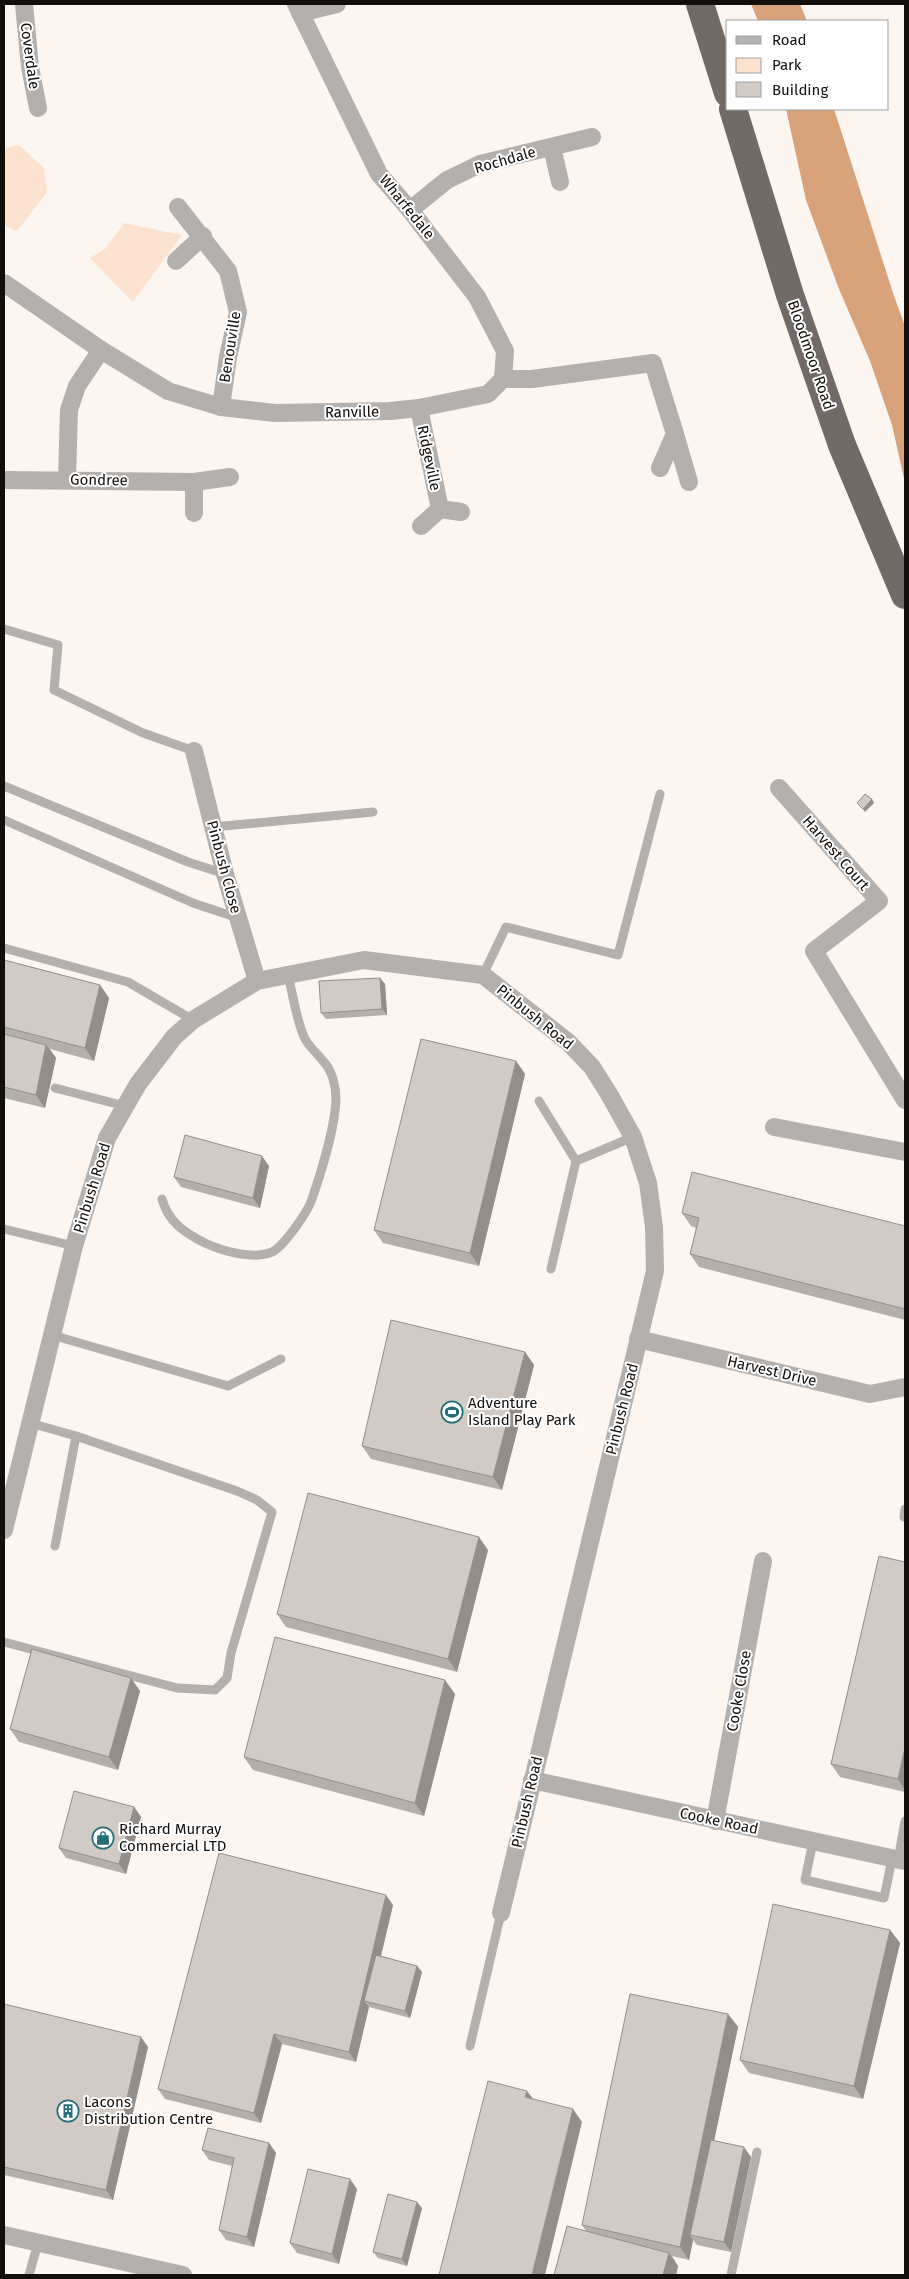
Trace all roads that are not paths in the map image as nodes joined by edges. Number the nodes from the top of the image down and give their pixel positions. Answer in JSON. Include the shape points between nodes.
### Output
{"nodes":[{"id":1,"x":24,"y":4,"type":"edge"},
{"id":2,"x":337,"y":4,"type":"edge"},
{"id":3,"x":700,"y":4,"type":"edge"},
{"id":4,"x":298,"y":8,"type":"edge"},
{"id":5,"x":726,"y":87,"type":"edge"},
{"id":6,"x":38,"y":108,"type":"dead end"},
{"id":7,"x":733,"y":110,"type":"edge"},
{"id":8,"x":592,"y":138,"type":"dead end"},
{"id":9,"x":552,"y":147,"type":"junction"},
{"id":10,"x":560,"y":182,"type":"dead end"},
{"id":11,"x":178,"y":207,"type":"dead end"},
{"id":12,"x":410,"y":210,"type":"junction"},
{"id":13,"x":203,"y":236,"type":"junction"},
{"id":14,"x":176,"y":260,"type":"dead end"},
{"id":15,"x":4,"y":283,"type":"edge"},
{"id":16,"x":101,"y":350,"type":"junction"},
{"id":17,"x":503,"y":379,"type":"junction"},
{"id":18,"x":221,"y":407,"type":"junction"},
{"id":19,"x":418,"y":408,"type":"junction"},
{"id":20,"x":675,"y":434,"type":"junction"},
{"id":21,"x":660,"y":468,"type":"dead end"},
{"id":22,"x":230,"y":478,"type":"dead end"},
{"id":23,"x":4,"y":480,"type":"edge"},
{"id":24,"x":67,"y":480,"type":"junction"},
{"id":25,"x":194,"y":482,"type":"junction"},
{"id":26,"x":689,"y":482,"type":"dead end"},
{"id":27,"x":440,"y":509,"type":"junction"},
{"id":28,"x":461,"y":512,"type":"dead end"},
{"id":29,"x":194,"y":513,"type":"dead end"},
{"id":30,"x":421,"y":526,"type":"dead end"},
{"id":31,"x":905,"y":595,"type":"edge"},
{"id":32,"x":4,"y":629,"type":"edge"},
{"id":33,"x":194,"y":751,"type":"joint"},
{"id":34,"x":4,"y":786,"type":"edge"},
{"id":35,"x":779,"y":788,"type":"dead end"},
{"id":36,"x":660,"y":794,"type":"dead end"},
{"id":37,"x":374,"y":812,"type":"dead end"},
{"id":38,"x":4,"y":820,"type":"edge"},
{"id":39,"x":213,"y":827,"type":"junction"},
{"id":40,"x":225,"y":874,"type":"junction"},
{"id":41,"x":238,"y":918,"type":"junction"},
{"id":42,"x":4,"y":948,"type":"edge"},
{"id":43,"x":288,"y":975,"type":"junction"},
{"id":44,"x":483,"y":975,"type":"junction"},
{"id":45,"x":257,"y":981,"type":"junction"},
{"id":46,"x":194,"y":1020,"type":"junction"},
{"id":47,"x":55,"y":1088,"type":"dead end"},
{"id":48,"x":905,"y":1100,"type":"edge"},
{"id":49,"x":539,"y":1101,"type":"dead end"},
{"id":50,"x":125,"y":1106,"type":"junction"},
{"id":51,"x":774,"y":1127,"type":"dead end"},
{"id":52,"x":633,"y":1137,"type":"junction"},
{"id":53,"x":905,"y":1152,"type":"edge"},
{"id":54,"x":576,"y":1161,"type":"junction"},
{"id":55,"x":162,"y":1199,"type":"dead end"},
{"id":56,"x":4,"y":1229,"type":"edge"},
{"id":57,"x":74,"y":1246,"type":"junction"},
{"id":58,"x":551,"y":1268,"type":"dead end"},
{"id":59,"x":52,"y":1335,"type":"junction"},
{"id":60,"x":638,"y":1339,"type":"junction"},
{"id":61,"x":281,"y":1359,"type":"dead end"},
{"id":62,"x":905,"y":1387,"type":"edge"},
{"id":63,"x":30,"y":1424,"type":"junction"},
{"id":64,"x":76,"y":1436,"type":"junction"},
{"id":65,"x":9,"y":1483,"type":"edge"},
{"id":66,"x":4,"y":1530,"type":"edge"},
{"id":67,"x":55,"y":1546,"type":"dead end"},
{"id":68,"x":763,"y":1561,"type":"dead end"},
{"id":69,"x":4,"y":1642,"type":"edge"},
{"id":70,"x":532,"y":1780,"type":"junction"},
{"id":71,"x":715,"y":1821,"type":"junction"},
{"id":72,"x":905,"y":1821,"type":"edge"},
{"id":73,"x":813,"y":1842,"type":"junction"},
{"id":74,"x":899,"y":1860,"type":"edge"},
{"id":75,"x":501,"y":1913,"type":"joint"},
{"id":76,"x":470,"y":2046,"type":"dead end"},
{"id":77,"x":757,"y":2152,"type":"dead end"},
{"id":78,"x":4,"y":2235,"type":"edge"},
{"id":79,"x":38,"y":2242,"type":"junction"},
{"id":80,"x":29,"y":2275,"type":"edge"},
{"id":81,"x":183,"y":2275,"type":"edge"},
{"id":82,"x":731,"y":2275,"type":"edge"}],
"edges":[{"from":1,"to":6,"type":"street","name":"Coverdale"},
{"from":2,"to":4,"type":"street"},
{"from":3,"to":5,"type":"highway"},
{"from":4,"to":12,"type":"street","name":"Wharfedale","via":[[379,174]]},
{"from":7,"to":31,"type":"highway","name":"Bloodmoor Road","via":[[790,295],[842,446]]},
{"from":8,"to":9,"type":"street","name":"Rochdale"},
{"from":9,"to":10,"type":"street","name":"Rochdale"},
{"from":9,"to":12,"type":"street","name":"Rochdale","via":[[480,164],[447,180]]},
{"from":11,"to":13,"type":"street","name":"Benouville"},
{"from":12,"to":17,"type":"street","name":"Wharfedale","via":[[477,297],[505,351]]},
{"from":13,"to":14,"type":"street"},
{"from":13,"to":18,"type":"street","name":"Benouville","via":[[228,271],[238,312]]},
{"from":15,"to":16,"type":"street","name":"Ranville"},
{"from":16,"to":18,"type":"street","name":"Ranville","via":[[168,391]]},
{"from":16,"to":24,"type":"street","via":[[77,386],[68,410]]},
{"from":17,"to":19,"type":"street","name":"Ranville","via":[[488,394]]},
{"from":17,"to":20,"type":"street","via":[[532,379],[653,363]]},
{"from":18,"to":19,"type":"street","name":"Ranville","via":[[275,413]]},
{"from":19,"to":27,"type":"street","name":"Ridgeville"},
{"from":20,"to":21,"type":"street"},
{"from":20,"to":26,"type":"street"},
{"from":22,"to":25,"type":"street","name":"Gondree"},
{"from":23,"to":24,"type":"street","name":"Gondree"},
{"from":24,"to":25,"type":"street","name":"Gondree"},
{"from":25,"to":29,"type":"street"},
{"from":27,"to":28,"type":"street","name":"Ridgeville"},
{"from":27,"to":30,"type":"street","name":"Ridgeville"},
{"from":32,"to":33,"type":"lane","via":[[58,645],[54,690],[143,733]]},
{"from":33,"to":39,"type":"street","name":"Pinbush Close"},
{"from":34,"to":40,"type":"lane","via":[[188,862]]},
{"from":35,"to":48,"type":"street","name":"Harvest Court","via":[[879,901],[814,951]]},
{"from":36,"to":44,"type":"lane","via":[[618,955],[506,927]]},
{"from":37,"to":39,"type":"lane"},
{"from":38,"to":41,"type":"lane","via":[[193,903]]},
{"from":39,"to":40,"type":"street","name":"Pinbush Close"},
{"from":40,"to":41,"type":"street","name":"Pinbush Close"},
{"from":41,"to":45,"type":"street","name":"Pinbush Close"},
{"from":42,"to":46,"type":"lane","via":[[128,982]]},
{"from":43,"to":44,"type":"street","name":"Pinbush Road","via":[[364,960]]},
{"from":43,"to":45,"type":"street","name":"Pinbush Road"},
{"from":43,"to":55,"type":"lane","via":[[304,1039],[325,1062],[334,1080],[336,1099],[332,1129],[312,1201],[281,1247],[270,1253],[256,1254],[228,1250],[188,1234],[165,1210]]},
{"from":44,"to":52,"type":"street","name":"Pinbush Road","via":[[568,1042],[592,1068]]},
{"from":45,"to":46,"type":"street","name":"Pinbush Road"},
{"from":46,"to":50,"type":"street","name":"Pinbush Road","via":[[174,1037]]},
{"from":47,"to":50,"type":"lane"},
{"from":49,"to":54,"type":"lane"},
{"from":50,"to":57,"type":"street","name":"Pinbush Road","via":[[107,1138]]},
{"from":51,"to":53,"type":"street"},
{"from":52,"to":54,"type":"lane"},
{"from":52,"to":60,"type":"street","name":"Pinbush Road","via":[[648,1183],[654,1228],[655,1271]]},
{"from":54,"to":58,"type":"lane"},
{"from":56,"to":57,"type":"lane"},
{"from":57,"to":59,"type":"street","name":"Pinbush Road"},
{"from":59,"to":61,"type":"lane","via":[[228,1386]]},
{"from":59,"to":63,"type":"street","name":"Pinbush Road"},
{"from":60,"to":62,"type":"street","name":"Harvest Drive","via":[[870,1394]]},
{"from":60,"to":70,"type":"street","name":"Pinbush Road"},
{"from":63,"to":64,"type":"lane"},
{"from":63,"to":65,"type":"street","name":"Pinbush Road"},
{"from":64,"to":67,"type":"lane"},
{"from":64,"to":69,"type":"lane","via":[[237,1491],[257,1500],[272,1512],[231,1653],[227,1678],[215,1690],[177,1688]]},
{"from":65,"to":66,"type":"street","name":"Pinbush Road"},
{"from":68,"to":71,"type":"street","name":"Cooke Close"},
{"from":70,"to":71,"type":"street","name":"Cooke Road"},
{"from":70,"to":75,"type":"street","name":"Pinbush Road"},
{"from":71,"to":73,"type":"street","name":"Cooke Road"},
{"from":72,"to":74,"type":"lane"},
{"from":73,"to":74,"type":"street","name":"Cooke Road"},
{"from":73,"to":74,"type":"lane","via":[[805,1880],[884,1898]]},
{"from":75,"to":76,"type":"lane"},
{"from":77,"to":82,"type":"lane"},
{"from":78,"to":79,"type":"street"},
{"from":79,"to":80,"type":"lane"},
{"from":79,"to":81,"type":"street"}]}
